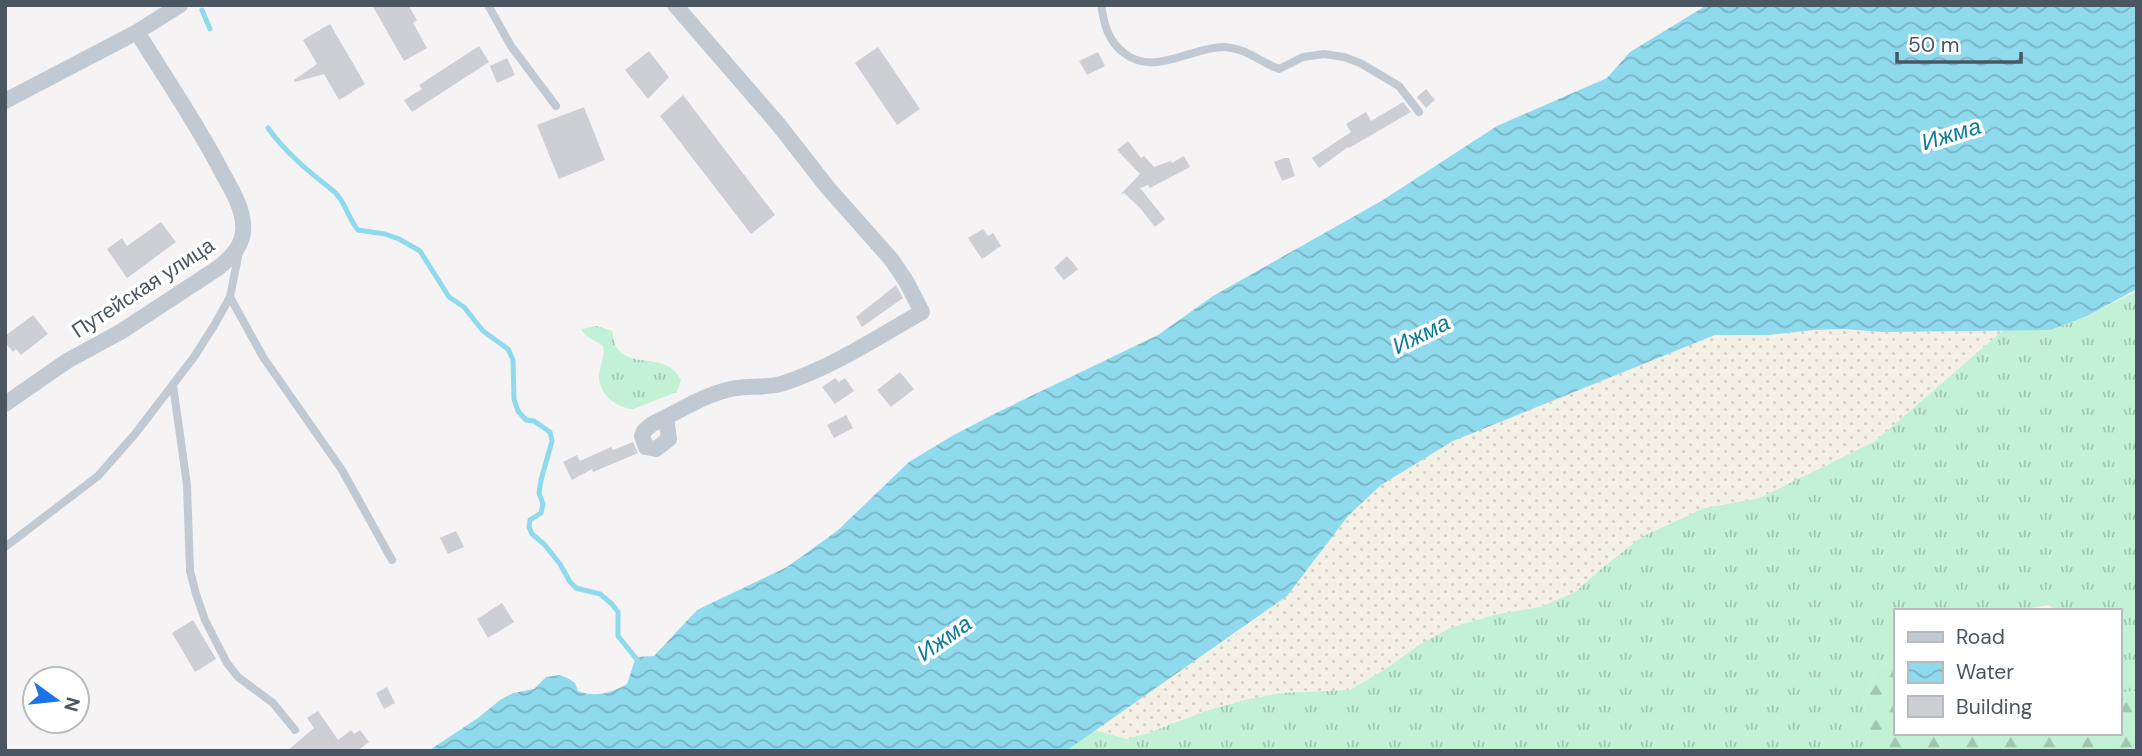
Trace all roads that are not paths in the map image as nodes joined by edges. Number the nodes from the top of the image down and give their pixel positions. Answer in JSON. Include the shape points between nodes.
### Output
{"nodes":[{"id":1,"x":180,"y":5,"type":"edge"},
{"id":2,"x":488,"y":5,"type":"edge"},
{"id":3,"x":675,"y":5,"type":"edge"},
{"id":4,"x":1101,"y":5,"type":"edge"},
{"id":5,"x":137,"y":32,"type":"junction"},
{"id":6,"x":5,"y":101,"type":"edge"},
{"id":7,"x":556,"y":106,"type":"dead end"},
{"id":8,"x":1419,"y":112,"type":"dead end"},
{"id":9,"x":241,"y":242,"type":"junction"},
{"id":10,"x":230,"y":297,"type":"junction"},
{"id":11,"x":173,"y":385,"type":"junction"},
{"id":12,"x":5,"y":404,"type":"edge"},
{"id":13,"x":666,"y":417,"type":"dead end"},
{"id":14,"x":5,"y":547,"type":"edge"},
{"id":15,"x":392,"y":560,"type":"dead end"},
{"id":16,"x":295,"y":730,"type":"dead end"}],
"edges":[{"from":1,"to":5,"type":"street"},
{"from":2,"to":7,"type":"lane","via":[[511,46]]},
{"from":3,"to":13,"type":"street","via":[[891,259],[922,312],[803,376],[775,386],[731,388]]},
{"from":4,"to":8,"type":"lane","via":[[1110,37],[1118,49],[1137,61],[1157,62],[1227,47],[1279,68],[1303,57],[1334,54],[1399,86]]},
{"from":5,"to":6,"type":"street"},
{"from":5,"to":9,"type":"street","name":"Путейская улица","via":[[235,197],[243,224]]},
{"from":9,"to":10,"type":"lane"},
{"from":9,"to":12,"type":"street","name":"Путейская улица","via":[[218,268]]},
{"from":10,"to":11,"type":"lane"},
{"from":10,"to":15,"type":"lane","via":[[263,357],[342,470]]},
{"from":11,"to":14,"type":"lane","via":[[98,476]]},
{"from":11,"to":16,"type":"lane","via":[[187,485],[190,571],[205,620],[238,677],[278,709]]}]}
